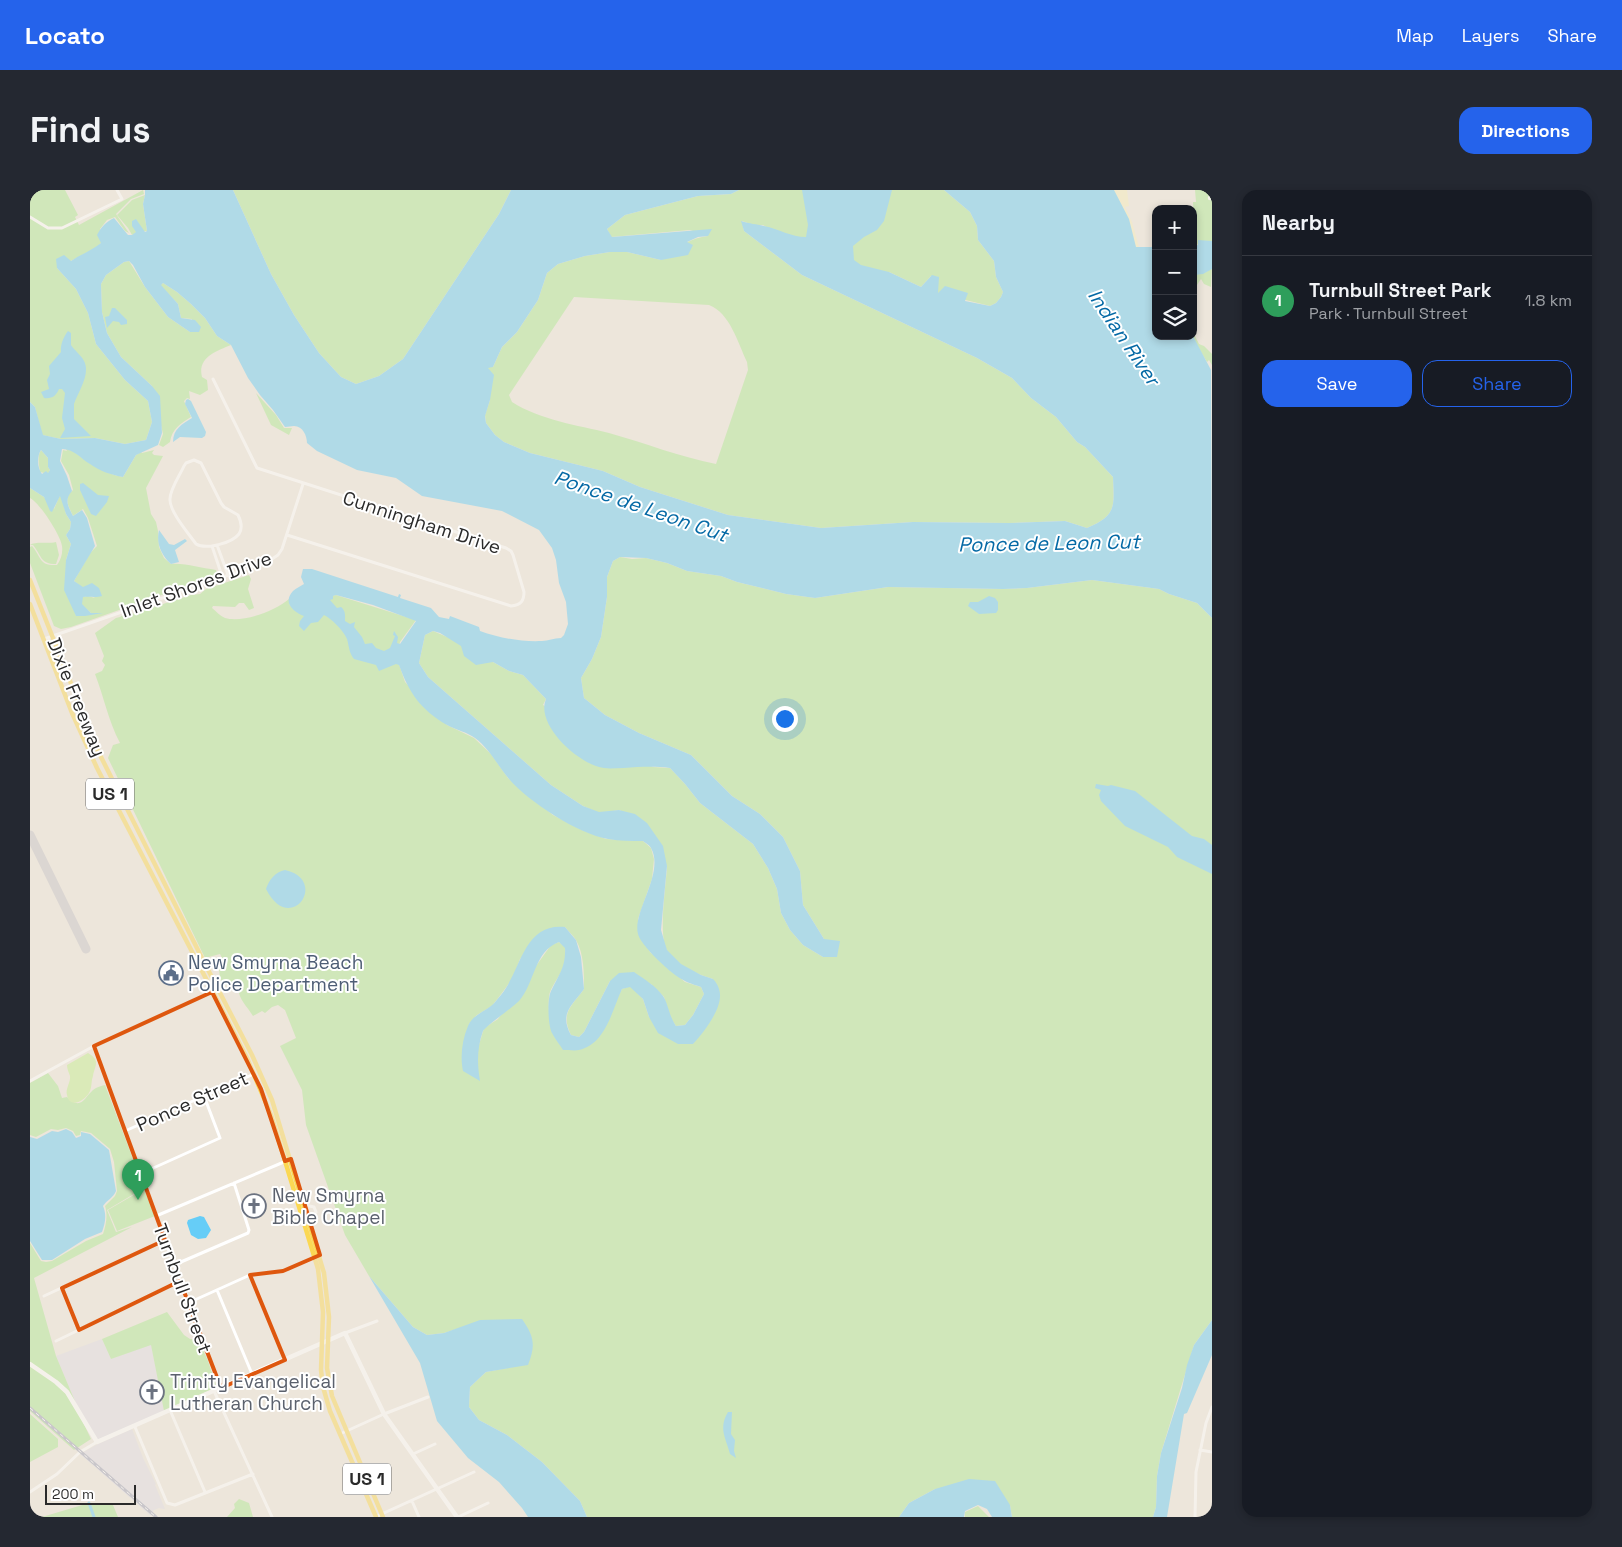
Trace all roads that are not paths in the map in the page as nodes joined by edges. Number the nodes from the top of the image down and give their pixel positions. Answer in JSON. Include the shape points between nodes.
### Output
{"nodes":[{"id":1,"x":117,"y":190,"type":"edge"},
{"id":2,"x":30,"y":217,"type":"edge"},
{"id":3,"x":213,"y":379,"type":"dead end"},
{"id":4,"x":303,"y":484,"type":"junction"},
{"id":5,"x":287,"y":535,"type":"junction"},
{"id":6,"x":218,"y":544,"type":"junction"},
{"id":7,"x":212,"y":546,"type":"junction"},
{"id":8,"x":228,"y":575,"type":"junction"},
{"id":9,"x":222,"y":576,"type":"junction"},
{"id":10,"x":30,"y":580,"type":"edge"},
{"id":11,"x":30,"y":604,"type":"edge"},
{"id":12,"x":52,"y":636,"type":"junction"},
{"id":13,"x":44,"y":639,"type":"junction"},
{"id":14,"x":115,"y":784,"type":"junction"},
{"id":15,"x":106,"y":788,"type":"junction"},
{"id":16,"x":218,"y":989,"type":"junction"},
{"id":17,"x":212,"y":992,"type":"junction"},
{"id":18,"x":94,"y":1046,"type":"junction"},
{"id":19,"x":260,"y":1071,"type":"junction"},
{"id":20,"x":254,"y":1074,"type":"junction"},
{"id":21,"x":30,"y":1081,"type":"edge"},
{"id":22,"x":204,"y":1096,"type":"junction"},
{"id":23,"x":125,"y":1131,"type":"junction"},
{"id":24,"x":291,"y":1159,"type":"junction"},
{"id":25,"x":285,"y":1161,"type":"junction"},
{"id":26,"x":140,"y":1174,"type":"junction"},
{"id":27,"x":234,"y":1183,"type":"junction"},
{"id":28,"x":305,"y":1205,"type":"junction"},
{"id":29,"x":316,"y":1212,"type":"dead end"},
{"id":30,"x":156,"y":1216,"type":"junction"},
{"id":31,"x":165,"y":1240,"type":"junction"},
{"id":32,"x":320,"y":1256,"type":"junction"},
{"id":33,"x":315,"y":1258,"type":"junction"},
{"id":34,"x":174,"y":1265,"type":"junction"},
{"id":35,"x":250,"y":1275,"type":"junction"},
{"id":36,"x":180,"y":1281,"type":"junction"},
{"id":37,"x":62,"y":1288,"type":"junction"},
{"id":38,"x":217,"y":1290,"type":"junction"},
{"id":39,"x":44,"y":1296,"type":"dead end"},
{"id":40,"x":188,"y":1303,"type":"junction"},
{"id":41,"x":377,"y":1321,"type":"dead end"},
{"id":42,"x":79,"y":1330,"type":"junction"},
{"id":43,"x":345,"y":1333,"type":"junction"},
{"id":44,"x":329,"y":1340,"type":"junction"},
{"id":45,"x":56,"y":1341,"type":"dead end"},
{"id":46,"x":322,"y":1343,"type":"junction"},
{"id":47,"x":285,"y":1360,"type":"junction"},
{"id":48,"x":30,"y":1364,"type":"edge"},
{"id":49,"x":253,"y":1374,"type":"junction"},
{"id":50,"x":221,"y":1388,"type":"junction"},
{"id":51,"x":214,"y":1392,"type":"junction"},
{"id":52,"x":428,"y":1397,"type":"dead end"},
{"id":53,"x":1212,"y":1407,"type":"edge"},
{"id":54,"x":170,"y":1410,"type":"junction"},
{"id":55,"x":384,"y":1414,"type":"junction"},
{"id":56,"x":134,"y":1427,"type":"junction"},
{"id":57,"x":346,"y":1432,"type":"junction"},
{"id":58,"x":340,"y":1434,"type":"junction"},
{"id":59,"x":97,"y":1442,"type":"junction"},
{"id":60,"x":435,"y":1444,"type":"dead end"},
{"id":61,"x":1200,"y":1450,"type":"junction"},
{"id":62,"x":1212,"y":1452,"type":"edge"},
{"id":63,"x":412,"y":1454,"type":"junction"},
{"id":64,"x":474,"y":1472,"type":"dead end"},
{"id":65,"x":253,"y":1474,"type":"junction"},
{"id":66,"x":437,"y":1490,"type":"junction"},
{"id":67,"x":30,"y":1492,"type":"edge"},
{"id":68,"x":205,"y":1492,"type":"junction"},
{"id":69,"x":412,"y":1501,"type":"junction"},
{"id":70,"x":488,"y":1503,"type":"dead end"},
{"id":71,"x":382,"y":1515,"type":"edge"},
{"id":72,"x":272,"y":1517,"type":"edge"},
{"id":73,"x":376,"y":1517,"type":"edge"},
{"id":74,"x":419,"y":1517,"type":"edge"},
{"id":75,"x":458,"y":1517,"type":"edge"},
{"id":76,"x":1195,"y":1517,"type":"edge"}],
"edges":[{"from":1,"to":2,"type":"street","via":[[122,199],[62,228],[48,228]]},
{"from":3,"to":4,"type":"street","name":"Cunningham Drive","via":[[257,468]]},
{"from":4,"to":5,"type":"street","name":"Inlet Shores Drive"},
{"from":4,"to":5,"type":"street","name":"Cunningham Drive","via":[[511,551],[524,598],[519,605],[511,606]]},
{"from":5,"to":8,"type":"street","name":"Inlet Shores Drive","via":[[278,555]]},
{"from":6,"to":7,"type":"street"},
{"from":6,"to":7,"type":"street","via":[[239,534],[240,520],[221,503],[201,463],[190,461],[184,466],[171,494],[172,509],[196,544]]},
{"from":6,"to":8,"type":"street"},
{"from":7,"to":9,"type":"street"},
{"from":8,"to":9,"type":"street","name":"Inlet Shores Drive"},
{"from":9,"to":12,"type":"street","name":"Inlet Shores Drive"},
{"from":10,"to":12,"type":"main road","name":"Dixie Freeway","number":"US 1"},
{"from":11,"to":13,"type":"main road","name":"Dixie Freeway","number":"US 1"},
{"from":12,"to":13,"type":"street","name":"Inlet Shores Drive"},
{"from":12,"to":14,"type":"main road","name":"Dixie Freeway","number":"US 1","via":[[89,730]]},
{"from":13,"to":15,"type":"main road","name":"Dixie Freeway","number":"US 1","via":[[80,733]]},
{"from":14,"to":15,"type":"street"},
{"from":14,"to":16,"type":"main road","name":"Dixie Freeway","number":"US 1"},
{"from":15,"to":17,"type":"main road","name":"Dixie Freeway","number":"US 1"},
{"from":16,"to":17,"type":"street"},
{"from":16,"to":19,"type":"main road","name":"Dixie Freeway","number":"US 1"},
{"from":17,"to":18,"type":"street"},
{"from":17,"to":20,"type":"main road","name":"Dixie Freeway","number":"US 1"},
{"from":18,"to":21,"type":"street"},
{"from":18,"to":23,"type":"street","name":"Turnbull Street"},
{"from":19,"to":20,"type":"street","name":"Ponce Street"},
{"from":19,"to":24,"type":"main road","name":"Dixie Freeway","number":"US 1"},
{"from":20,"to":22,"type":"street","name":"Ponce Street"},
{"from":20,"to":25,"type":"main road","name":"Dixie Freeway","number":"US 1"},
{"from":22,"to":23,"type":"street","name":"Ponce Street"},
{"from":22,"to":26,"type":"street","via":[[220,1138]]},
{"from":23,"to":26,"type":"street","name":"Turnbull Street"},
{"from":24,"to":25,"type":"street"},
{"from":24,"to":28,"type":"main road","name":"Dixie Freeway","number":"US 1"},
{"from":25,"to":27,"type":"street"},
{"from":25,"to":33,"type":"main road","name":"Dixie Freeway","number":"US 1"},
{"from":26,"to":30,"type":"street","name":"Turnbull Street"},
{"from":27,"to":30,"type":"street"},
{"from":27,"to":34,"type":"street","via":[[248,1233]]},
{"from":28,"to":29,"type":"street","via":[[314,1207]]},
{"from":28,"to":32,"type":"main road","name":"Dixie Freeway","number":"US 1"},
{"from":30,"to":31,"type":"street","name":"Turnbull Street"},
{"from":31,"to":34,"type":"street","name":"Turnbull Street"},
{"from":31,"to":37,"type":"street"},
{"from":32,"to":33,"type":"street"},
{"from":32,"to":44,"type":"main road","name":"Dixie Freeway","number":"US 1","via":[[328,1296]]},
{"from":33,"to":35,"type":"street","via":[[283,1271]]},
{"from":33,"to":46,"type":"main road","name":"Dixie Freeway","number":"US 1","via":[[322,1302]]},
{"from":34,"to":36,"type":"street","name":"Turnbull Street"},
{"from":35,"to":38,"type":"street"},
{"from":35,"to":47,"type":"street"},
{"from":36,"to":40,"type":"street","name":"Turnbull Street"},
{"from":36,"to":42,"type":"street"},
{"from":37,"to":39,"type":"street"},
{"from":37,"to":42,"type":"street"},
{"from":38,"to":40,"type":"street"},
{"from":38,"to":49,"type":"street"},
{"from":40,"to":50,"type":"street","name":"Turnbull Street"},
{"from":41,"to":43,"type":"street"},
{"from":42,"to":45,"type":"street"},
{"from":43,"to":44,"type":"street"},
{"from":43,"to":55,"type":"street"},
{"from":44,"to":46,"type":"street"},
{"from":44,"to":57,"type":"main road","number":"US 1","via":[[329,1386]]},
{"from":46,"to":47,"type":"street"},
{"from":46,"to":58,"type":"main road","number":"US 1","via":[[323,1387]]},
{"from":47,"to":49,"type":"street"},
{"from":48,"to":59,"type":"street","via":[[67,1392]]},
{"from":49,"to":50,"type":"street"},
{"from":50,"to":51,"type":"street"},
{"from":51,"to":54,"type":"street"},
{"from":51,"to":65,"type":"street"},
{"from":52,"to":55,"type":"street"},
{"from":53,"to":61,"type":"street"},
{"from":54,"to":56,"type":"street"},
{"from":54,"to":68,"type":"street"},
{"from":55,"to":57,"type":"street"},
{"from":55,"to":63,"type":"street"},
{"from":56,"to":59,"type":"street"},
{"from":56,"to":68,"type":"street","via":[[167,1503],[175,1505]]},
{"from":57,"to":58,"type":"street"},
{"from":57,"to":71,"type":"main road","number":"US 1"},
{"from":58,"to":73,"type":"main road","number":"US 1"},
{"from":59,"to":67,"type":"street"},
{"from":60,"to":63,"type":"street"},
{"from":61,"to":62,"type":"street"},
{"from":61,"to":76,"type":"street"},
{"from":63,"to":66,"type":"street"},
{"from":64,"to":66,"type":"street"},
{"from":65,"to":68,"type":"street"},
{"from":65,"to":72,"type":"street"},
{"from":66,"to":69,"type":"street"},
{"from":66,"to":75,"type":"street"},
{"from":69,"to":71,"type":"street"},
{"from":69,"to":74,"type":"street"},
{"from":70,"to":75,"type":"street"},
{"from":71,"to":73,"type":"street"}]}
